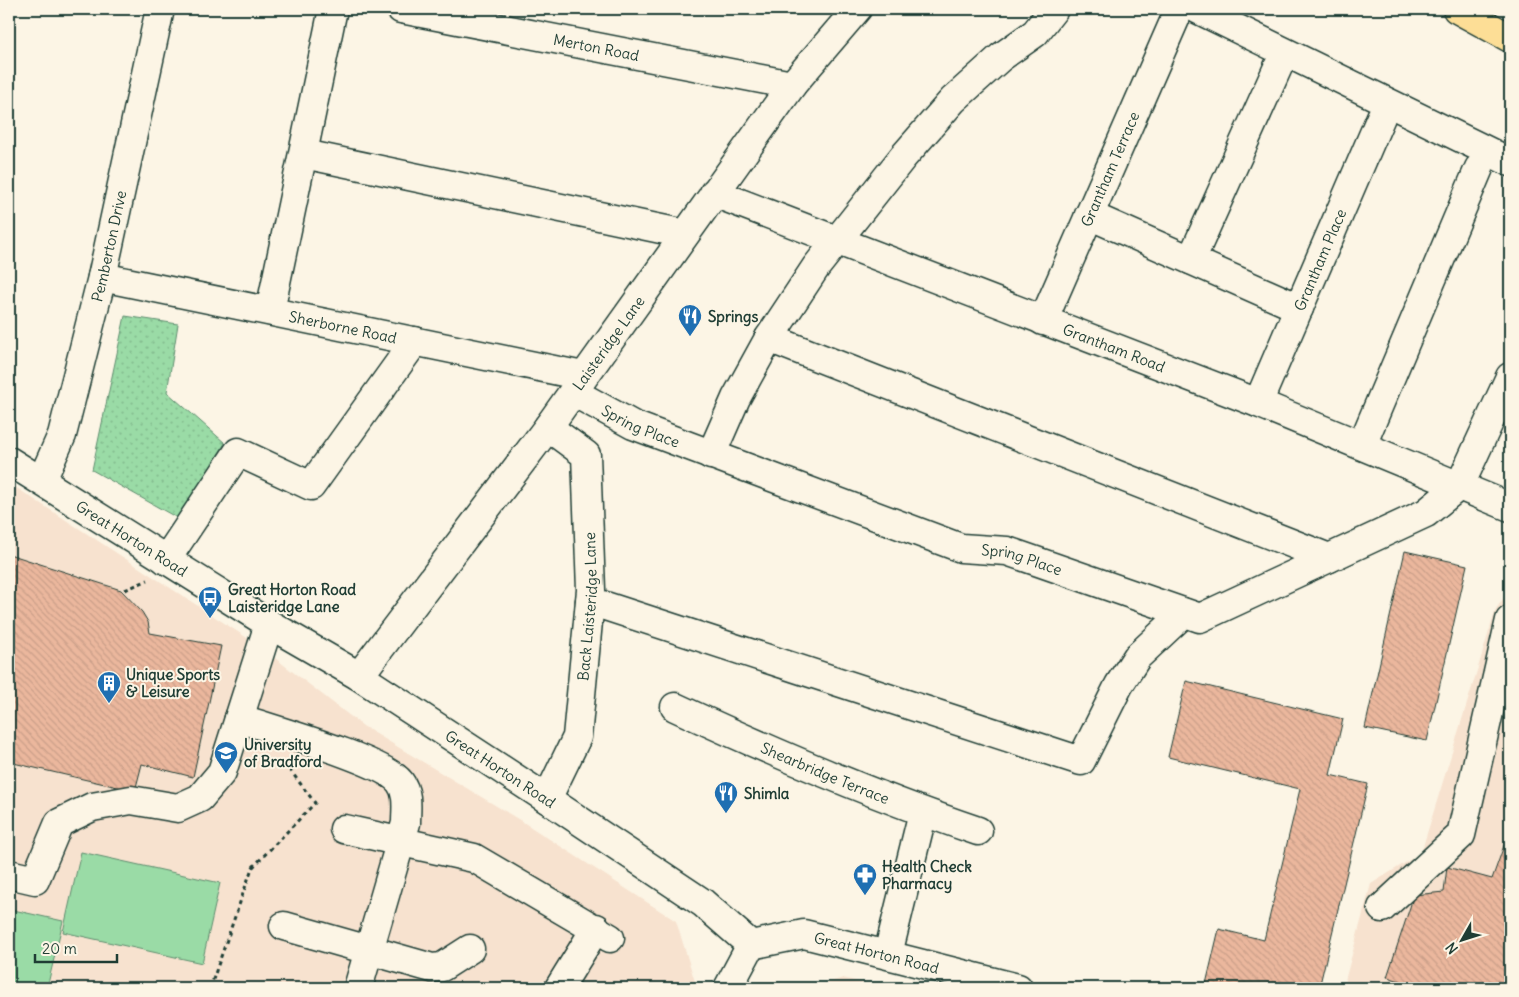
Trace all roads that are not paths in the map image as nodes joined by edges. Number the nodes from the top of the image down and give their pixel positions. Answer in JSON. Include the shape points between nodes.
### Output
{"nodes":[{"id":1,"x":160,"y":9,"type":"edge"},
{"id":2,"x":333,"y":9,"type":"edge"},
{"id":3,"x":401,"y":9,"type":"edge"},
{"id":4,"x":857,"y":9,"type":"edge"},
{"id":5,"x":1054,"y":9,"type":"edge"},
{"id":6,"x":1457,"y":9,"type":"edge"},
{"id":7,"x":1187,"y":13,"type":"edge"},
{"id":8,"x":1510,"y":38,"type":"edge"},
{"id":9,"x":1278,"y":67,"type":"dead end"},
{"id":10,"x":792,"y":85,"type":"junction"},
{"id":11,"x":1381,"y":117,"type":"dead end"},
{"id":12,"x":304,"y":154,"type":"junction"},
{"id":13,"x":1510,"y":162,"type":"edge"},
{"id":14,"x":1479,"y":168,"type":"dead end"},
{"id":15,"x":714,"y":193,"type":"junction"},
{"id":16,"x":1089,"y":215,"type":"junction"},
{"id":17,"x":685,"y":234,"type":"junction"},
{"id":18,"x":837,"y":241,"type":"junction"},
{"id":19,"x":1191,"y":260,"type":"junction"},
{"id":20,"x":102,"y":277,"type":"junction"},
{"id":21,"x":1299,"y":308,"type":"junction"},
{"id":22,"x":270,"y":311,"type":"junction"},
{"id":23,"x":1043,"y":321,"type":"junction"},
{"id":24,"x":769,"y":338,"type":"junction"},
{"id":25,"x":415,"y":341,"type":"junction"},
{"id":26,"x":1510,"y":377,"type":"edge"},
{"id":27,"x":578,"y":384,"type":"junction"},
{"id":28,"x":1258,"y":403,"type":"junction"},
{"id":29,"x":548,"y":428,"type":"junction"},
{"id":30,"x":1362,"y":445,"type":"junction"},
{"id":31,"x":710,"y":455,"type":"junction"},
{"id":32,"x":9,"y":461,"type":"edge"},
{"id":33,"x":42,"y":480,"type":"junction"},
{"id":34,"x":1460,"y":485,"type":"junction"},
{"id":35,"x":1510,"y":507,"type":"edge"},
{"id":36,"x":1329,"y":558,"type":"junction"},
{"id":37,"x":166,"y":560,"type":"junction"},
{"id":38,"x":590,"y":601,"type":"junction"},
{"id":39,"x":1184,"y":613,"type":"junction"},
{"id":40,"x":1510,"y":620,"type":"edge"},
{"id":41,"x":269,"y":624,"type":"junction"},
{"id":42,"x":359,"y":676,"type":"junction"},
{"id":43,"x":675,"y":707,"type":"dead end"},
{"id":44,"x":239,"y":718,"type":"junction"},
{"id":45,"x":547,"y":799,"type":"junction"},
{"id":46,"x":923,"y":812,"type":"junction"},
{"id":47,"x":344,"y":829,"type":"dead end"},
{"id":48,"x":978,"y":831,"type":"dead end"},
{"id":49,"x":400,"y":843,"type":"junction"},
{"id":50,"x":9,"y":874,"type":"edge"},
{"id":51,"x":1382,"y":908,"type":"dead end"},
{"id":52,"x":284,"y":926,"type":"dead end"},
{"id":53,"x":751,"y":945,"type":"junction"},
{"id":54,"x":370,"y":949,"type":"junction"},
{"id":55,"x":470,"y":949,"type":"dead end"},
{"id":56,"x":888,"y":954,"type":"junction"},
{"id":57,"x":358,"y":988,"type":"edge"},
{"id":58,"x":559,"y":988,"type":"edge"},
{"id":59,"x":728,"y":988,"type":"edge"},
{"id":60,"x":1018,"y":988,"type":"edge"}],
"edges":[{"from":1,"to":20,"type":"street","name":"Pemberton Drive"},
{"from":2,"to":12,"type":"street"},
{"from":3,"to":10,"type":"street","name":"Merton Road"},
{"from":4,"to":10,"type":"street","name":"Laisteridge Lane"},
{"from":5,"to":18,"type":"street","via":[[1035,33],[1001,57],[953,100]]},
{"from":6,"to":8,"type":"main road"},
{"from":7,"to":13,"type":"street"},
{"from":7,"to":16,"type":"street","name":"Grantham Terrace"},
{"from":9,"to":19,"type":"street"},
{"from":10,"to":15,"type":"street","name":"Laisteridge Lane"},
{"from":11,"to":21,"type":"street","name":"Grantham Place"},
{"from":12,"to":17,"type":"street"},
{"from":12,"to":22,"type":"street"},
{"from":14,"to":30,"type":"street"},
{"from":15,"to":17,"type":"street","name":"Laisteridge Lane"},
{"from":15,"to":18,"type":"street","name":"Grantham Road"},
{"from":16,"to":19,"type":"street"},
{"from":16,"to":23,"type":"street","name":"Grantham Terrace"},
{"from":17,"to":27,"type":"street","name":"Laisteridge Lane"},
{"from":18,"to":23,"type":"street","name":"Grantham Road"},
{"from":18,"to":24,"type":"street"},
{"from":19,"to":21,"type":"street"},
{"from":20,"to":22,"type":"street","name":"Sherborne Road"},
{"from":20,"to":33,"type":"street","name":"Pemberton Drive","via":[[62,435]]},
{"from":21,"to":28,"type":"street","name":"Grantham Place"},
{"from":22,"to":25,"type":"street","name":"Sherborne Road"},
{"from":23,"to":28,"type":"street","name":"Grantham Road"},
{"from":24,"to":31,"type":"street"},
{"from":24,"to":36,"type":"street"},
{"from":25,"to":27,"type":"street","name":"Sherborne Road"},
{"from":25,"to":37,"type":"street","via":[[311,486],[238,452]]},
{"from":26,"to":34,"type":"street"},
{"from":27,"to":29,"type":"street","name":"Laisteridge Lane"},
{"from":27,"to":31,"type":"street","name":"Spring Place","via":[[633,425]]},
{"from":28,"to":30,"type":"street","name":"Grantham Road"},
{"from":29,"to":38,"type":"street","name":"Back Laisteridge Lane","via":[[586,454]]},
{"from":29,"to":42,"type":"street","name":"Laisteridge Lane"},
{"from":30,"to":34,"type":"street","name":"Grantham Road"},
{"from":31,"to":39,"type":"street","name":"Spring Place","via":[[961,548],[1007,551]]},
{"from":32,"to":33,"type":"street","name":"Great Horton Road"},
{"from":33,"to":37,"type":"street","name":"Great Horton Road"},
{"from":34,"to":35,"type":"street","name":"Grantham Road"},
{"from":34,"to":36,"type":"street","name":"Spring Place","via":[[1426,512]]},
{"from":36,"to":39,"type":"street","name":"Spring Place","via":[[1200,618]]},
{"from":37,"to":41,"type":"street","name":"Great Horton Road"},
{"from":38,"to":39,"type":"street","via":[[1081,761],[1119,685],[1137,657]]},
{"from":38,"to":45,"type":"street","name":"Back Laisteridge Lane","via":[[577,737]]},
{"from":40,"to":51,"type":"street","via":[[1461,835]]},
{"from":41,"to":42,"type":"street","name":"Great Horton Road"},
{"from":41,"to":44,"type":"street"},
{"from":42,"to":45,"type":"street","name":"Great Horton Road"},
{"from":43,"to":46,"type":"street","name":"Shearbridge Terrace","via":[[782,756]]},
{"from":44,"to":49,"type":"street","via":[[390,772],[407,798],[406,823]]},
{"from":44,"to":50,"type":"street","via":[[222,772],[200,798],[178,808],[132,800],[92,807],[59,823],[35,880]]},
{"from":45,"to":53,"type":"street","name":"Great Horton Road","via":[[703,903]]},
{"from":46,"to":48,"type":"street","name":"Shearbridge Terrace"},
{"from":46,"to":56,"type":"street"},
{"from":47,"to":49,"type":"street"},
{"from":49,"to":54,"type":"street"},
{"from":49,"to":58,"type":"street","via":[[474,858],[603,933]]},
{"from":52,"to":54,"type":"street"},
{"from":53,"to":56,"type":"street","name":"Great Horton Road","via":[[804,934]]},
{"from":53,"to":59,"type":"street"},
{"from":54,"to":55,"type":"street","via":[[432,968],[442,967]]},
{"from":54,"to":57,"type":"street"},
{"from":56,"to":60,"type":"street","name":"Great Horton Road"}]}
